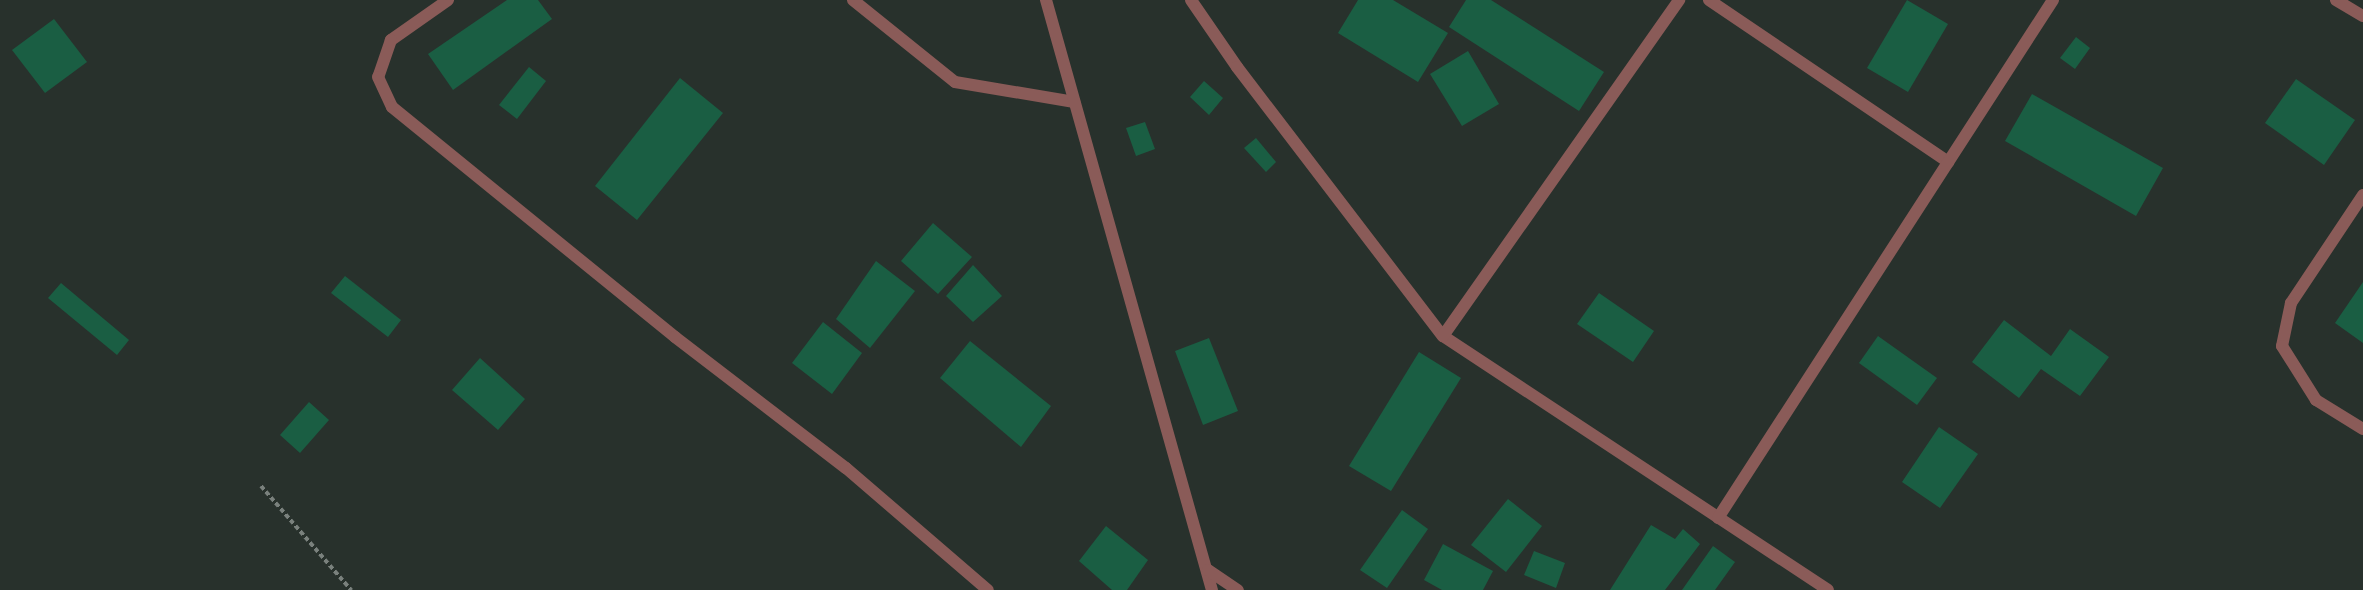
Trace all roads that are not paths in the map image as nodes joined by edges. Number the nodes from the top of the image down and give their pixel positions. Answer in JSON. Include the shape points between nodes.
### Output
{"nodes":[{"id":1,"x":448,"y":0,"type":"edge"},
{"id":2,"x":853,"y":0,"type":"edge"},
{"id":3,"x":1046,"y":0,"type":"edge"},
{"id":4,"x":1191,"y":0,"type":"edge"},
{"id":5,"x":1679,"y":0,"type":"edge"},
{"id":6,"x":1709,"y":0,"type":"edge"},
{"id":7,"x":2052,"y":0,"type":"edge"},
{"id":8,"x":2336,"y":0,"type":"edge"},
{"id":9,"x":2363,"y":16,"type":"edge"},
{"id":10,"x":1074,"y":102,"type":"junction"},
{"id":11,"x":1948,"y":162,"type":"junction"},
{"id":12,"x":2363,"y":195,"type":"edge"},
{"id":13,"x":1443,"y":336,"type":"junction"},
{"id":14,"x":2363,"y":429,"type":"edge"},
{"id":15,"x":1718,"y":518,"type":"junction"},
{"id":16,"x":1208,"y":570,"type":"junction"},
{"id":17,"x":988,"y":590,"type":"edge"},
{"id":18,"x":1212,"y":590,"type":"edge"},
{"id":19,"x":1238,"y":590,"type":"edge"},
{"id":20,"x":1828,"y":590,"type":"edge"}],
"edges":[{"from":1,"to":17,"type":"street","via":[[391,40],[378,77],[392,107],[675,337],[846,468]]},
{"from":2,"to":10,"type":"street","via":[[955,82]]},
{"from":3,"to":10,"type":"street"},
{"from":4,"to":13,"type":"street","via":[[1237,67]]},
{"from":5,"to":13,"type":"street"},
{"from":6,"to":11,"type":"street"},
{"from":7,"to":11,"type":"street"},
{"from":8,"to":9,"type":"street"},
{"from":10,"to":16,"type":"street","via":[[1171,454]]},
{"from":11,"to":15,"type":"street"},
{"from":12,"to":14,"type":"street","via":[[2291,303],[2282,346],[2316,400]]},
{"from":13,"to":15,"type":"street"},
{"from":15,"to":20,"type":"street"},
{"from":16,"to":18,"type":"street"},
{"from":16,"to":19,"type":"street"}]}
